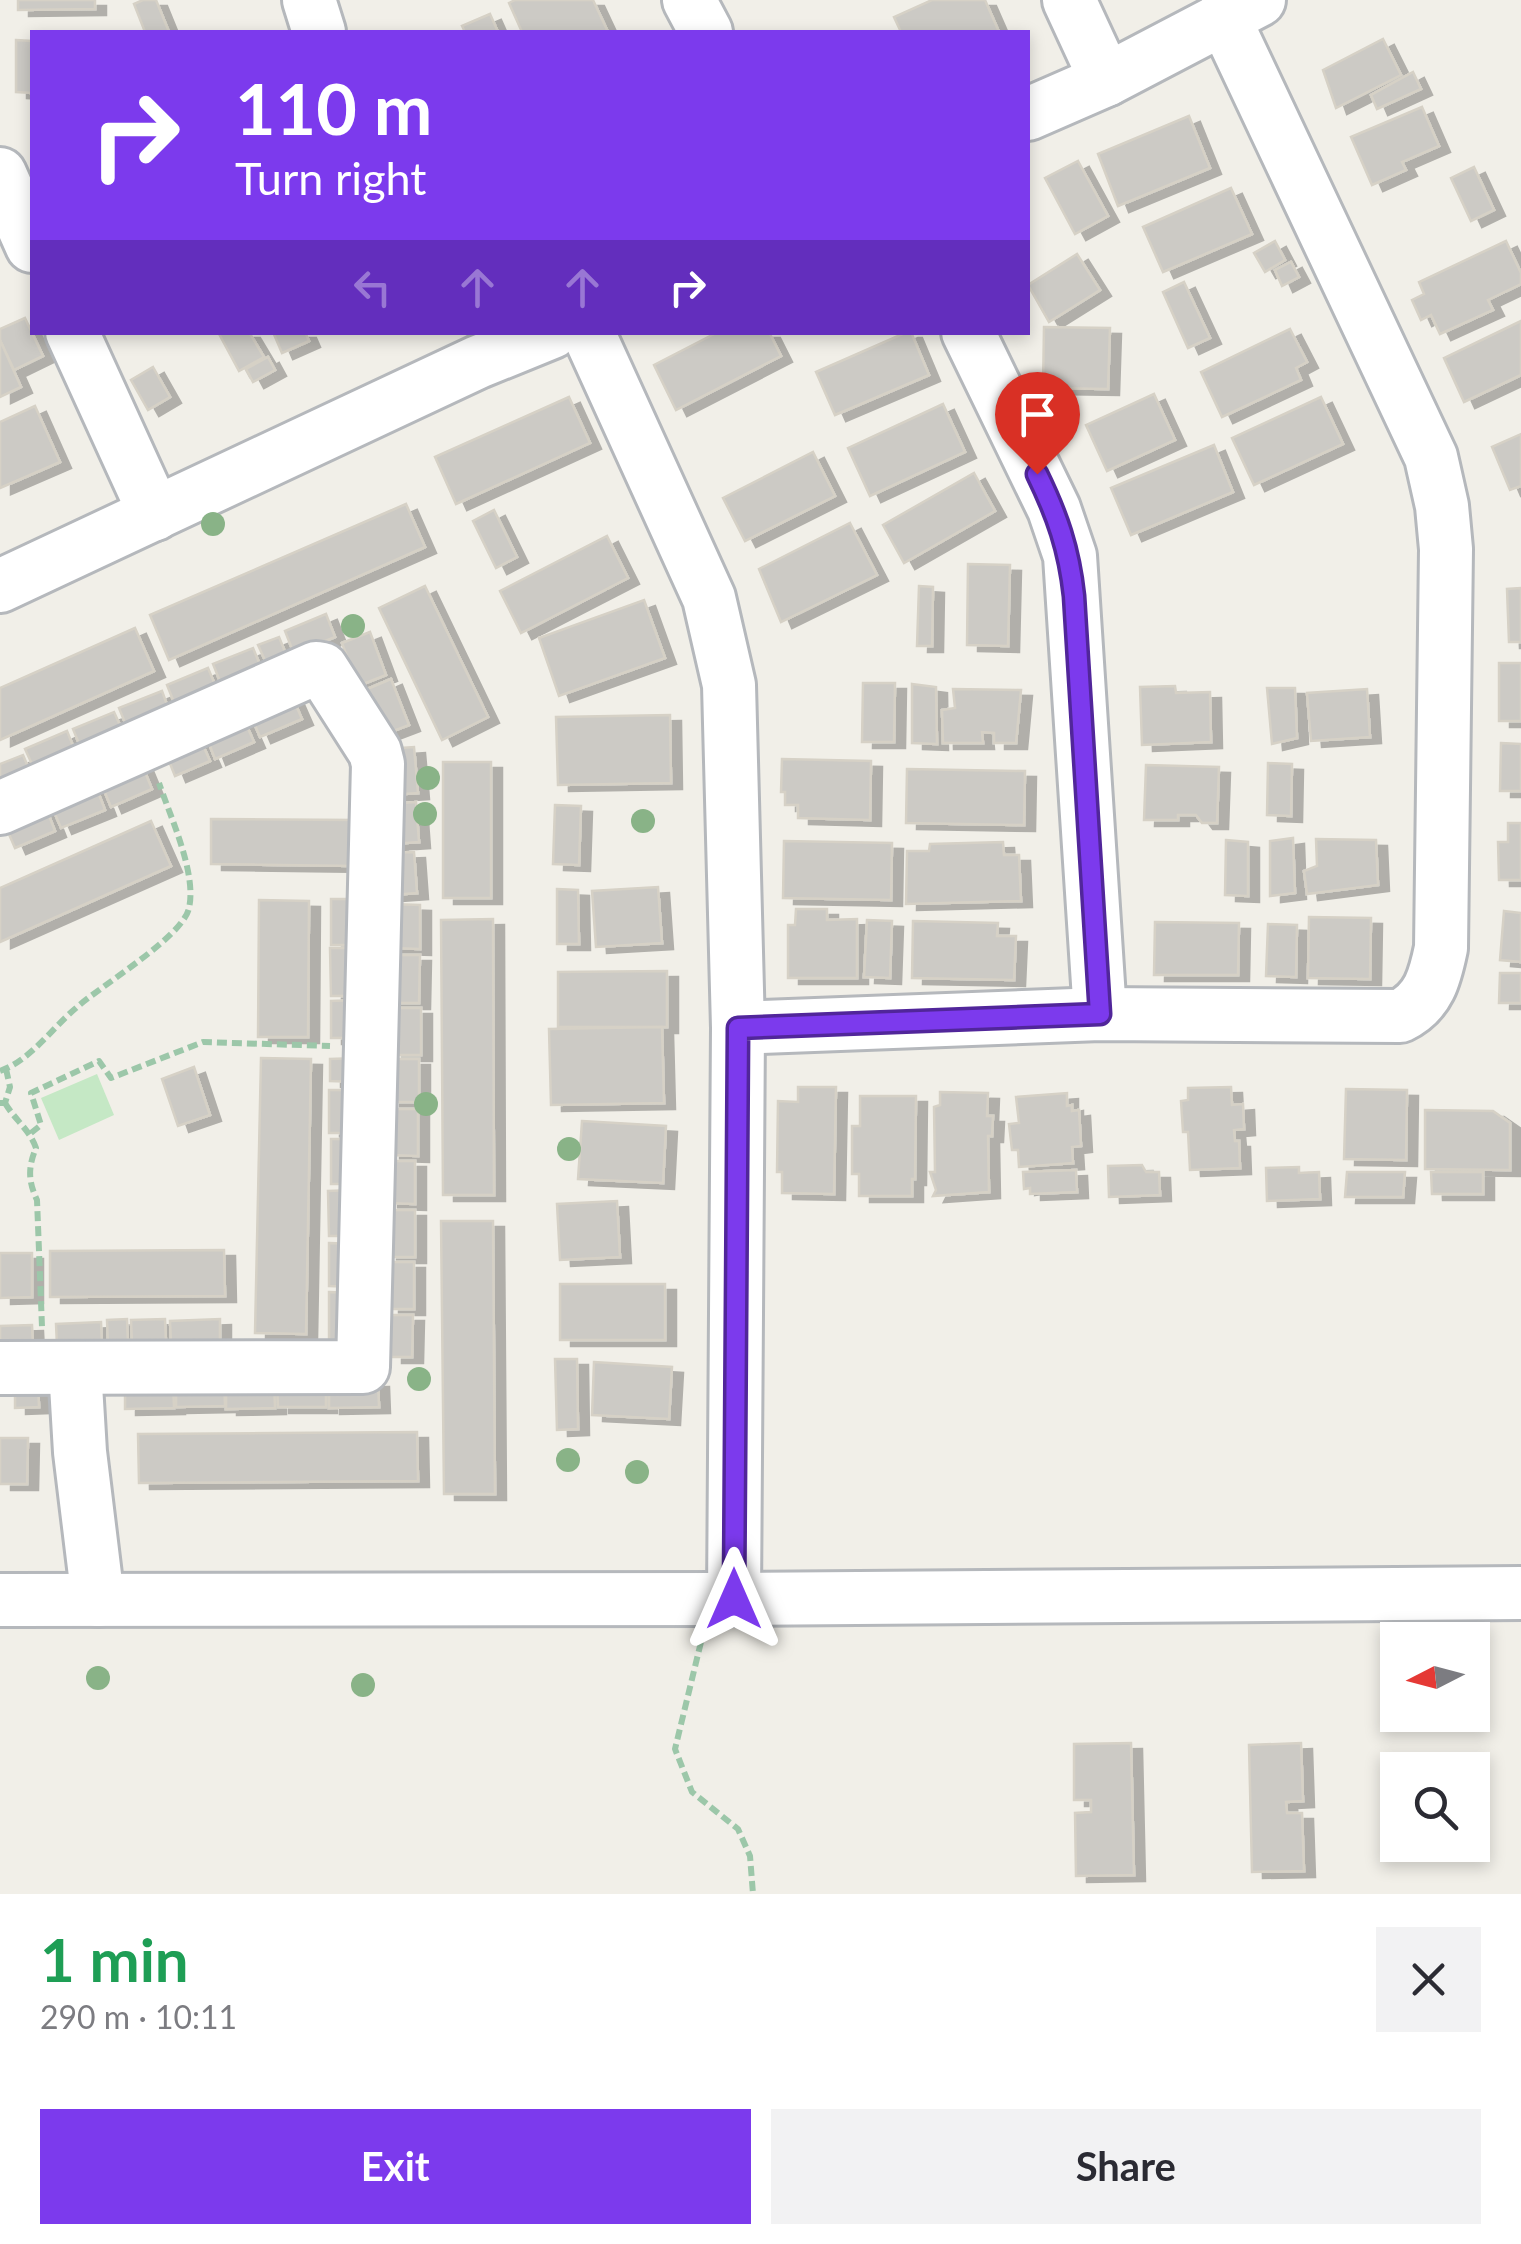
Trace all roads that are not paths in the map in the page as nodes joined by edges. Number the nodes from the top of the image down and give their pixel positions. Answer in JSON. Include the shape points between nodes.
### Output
{"nodes":[{"id":1,"x":309,"y":0,"type":"edge"},
{"id":2,"x":689,"y":0,"type":"edge"},
{"id":3,"x":1069,"y":0,"type":"edge"},
{"id":4,"x":1241,"y":8,"type":"edge"},
{"id":5,"x":318,"y":30,"type":"edge"},
{"id":6,"x":705,"y":30,"type":"edge"},
{"id":7,"x":1106,"y":80,"type":"junction"},
{"id":8,"x":1030,"y":113,"type":"edge"},
{"id":9,"x":0,"y":174,"type":"edge"},
{"id":10,"x":30,"y":242,"type":"edge"},
{"id":11,"x":73,"y":335,"type":"edge"},
{"id":12,"x":536,"y":335,"type":"edge"},
{"id":13,"x":589,"y":335,"type":"edge"},
{"id":14,"x":969,"y":335,"type":"edge"},
{"id":15,"x":471,"y":347,"type":"edge"},
{"id":16,"x":155,"y":514,"type":"junction"},
{"id":17,"x":0,"y":586,"type":"edge"},
{"id":18,"x":0,"y":808,"type":"edge"},
{"id":19,"x":1100,"y":1014,"type":"junction"},
{"id":20,"x":738,"y":1028,"type":"junction"},
{"id":21,"x":40,"y":1368,"type":"edge"},
{"id":22,"x":1521,"y":1593,"type":"edge"},
{"id":23,"x":724,"y":1599,"type":"junction"},
{"id":24,"x":0,"y":1600,"type":"edge"},
{"id":25,"x":98,"y":1600,"type":"junction"}],
"edges":[{"from":1,"to":5,"type":"street"},
{"from":2,"to":6,"type":"street"},
{"from":3,"to":7,"type":"street"},
{"from":4,"to":7,"type":"street"},
{"from":4,"to":19,"type":"street","via":[[1431,457],[1442,506],[1442,948],[1428,994],[1400,1016]]},
{"from":7,"to":8,"type":"street"},
{"from":9,"to":10,"type":"street"},
{"from":11,"to":16,"type":"street"},
{"from":12,"to":15,"type":"street"},
{"from":13,"to":20,"type":"street","via":[[709,598],[721,641],[729,685]]},
{"from":14,"to":19,"type":"street","via":[[1070,556]]},
{"from":15,"to":16,"type":"street"},
{"from":16,"to":17,"type":"street"},
{"from":18,"to":21,"type":"street","via":[[309,669],[322,669],[377,758],[363,1367]]},
{"from":19,"to":20,"type":"street"},
{"from":20,"to":23,"type":"street"},
{"from":21,"to":25,"type":"street","via":[[80,1452]]},
{"from":22,"to":23,"type":"street"},
{"from":23,"to":25,"type":"street"},
{"from":24,"to":25,"type":"street"}]}
